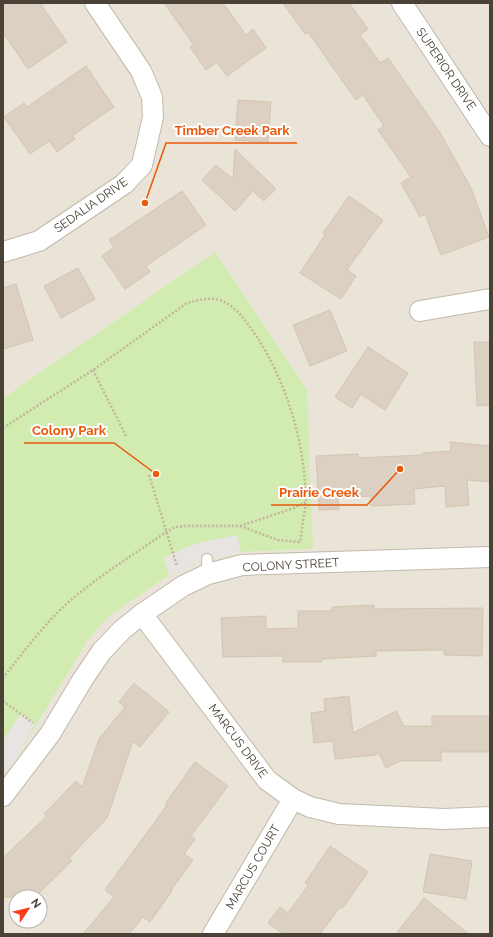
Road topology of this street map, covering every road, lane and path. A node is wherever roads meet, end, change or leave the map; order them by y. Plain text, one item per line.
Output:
1 (95, 3) edge
2 (402, 3) edge
3 (490, 136) edge
4 (3, 252) edge
5 (490, 299) edge
6 (420, 311) dead end
7 (93, 370) junction
8 (3, 428) edge
9 (126, 436) dead end
10 (148, 475) dead end
11 (306, 502) junction
12 (240, 526) junction
13 (166, 532) junction
14 (490, 557) edge
15 (183, 586) junction
16 (142, 614) junction
17 (3, 678) edge
18 (3, 701) edge
19 (50, 734) junction
20 (6, 786) edge
21 (293, 799) junction
22 (490, 817) edge
23 (213, 934) edge

1 - 4 street, SEDALIA DRIVE
2 - 3 street, SUPERIOR DRIVE
5 - 6 street
7 - 8 path
7 - 9 path
7 - 11 path
10 - 13 path
11 - 12 path
11 - 12 path
12 - 13 path
13 - 15 path
13 - 17 path
14 - 15 street, COLONY STREET
15 - 16 street, COLONY STREET
16 - 19 street, COLONY STREET
16 - 21 street, MARCUS DRIVE
18 - 19 path
19 - 20 street, COLONY STREET
21 - 22 street, MARCUS DRIVE
21 - 23 street, MARCUS COURT

